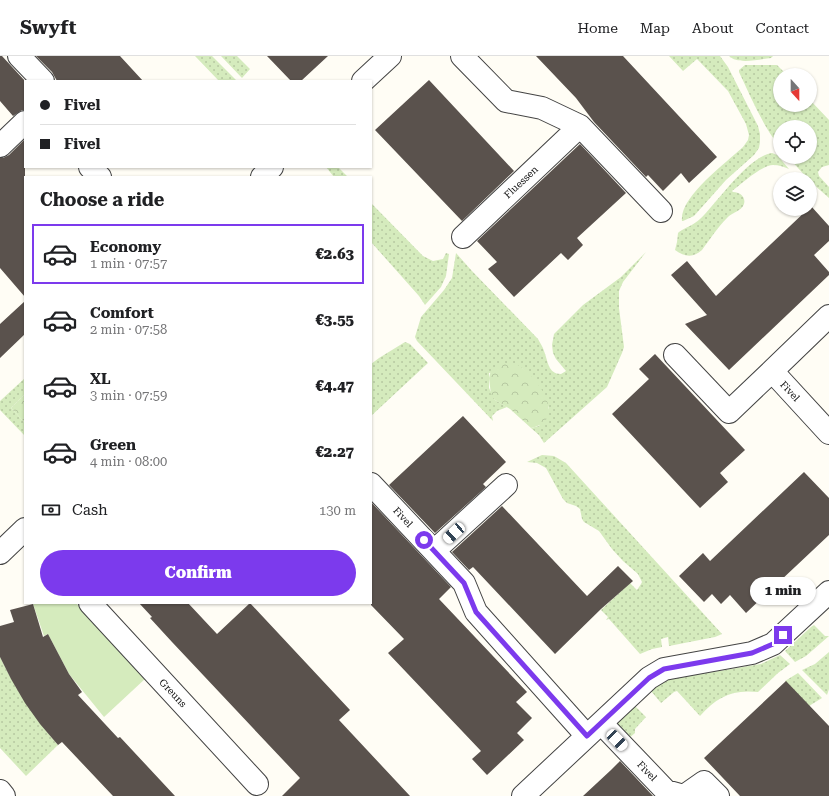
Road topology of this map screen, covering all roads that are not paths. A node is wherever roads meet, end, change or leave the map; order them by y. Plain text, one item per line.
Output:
1 (19, 56) edge
2 (390, 56) edge
3 (462, 56) edge
4 (42, 80) edge
5 (364, 80) edge
6 (24, 123) edge
7 (580, 126) junction
8 (0, 146) edge
9 (91, 168) edge
10 (271, 168) edge
11 (99, 176) edge
12 (263, 176) edge
13 (660, 211) dead end
14 (463, 237) dead end
15 (829, 316) edge
16 (675, 355) dead end
17 (772, 371) junction
18 (829, 433) edge
19 (372, 485) edge
20 (506, 485) dead end
21 (24, 531) edge
22 (434, 551) junction
23 (0, 553) edge
24 (829, 592) edge
25 (91, 604) edge
26 (594, 730) junction
27 (256, 784) dead end
28 (0, 791) edge
29 (4, 796) edge
30 (523, 796) edge
31 (718, 796) edge

1 - 4 street
2 - 5 street
3 - 7 street
6 - 8 street
7 - 13 street
7 - 14 street, Fluessen
9 - 11 street
10 - 12 street
15 - 17 street, Fivel
16 - 17 street
17 - 18 street, Fivel
19 - 22 street, Fivel
20 - 22 street
21 - 23 street
22 - 26 street, Fivel
24 - 26 street
25 - 27 street, Greuns
26 - 30 street
26 - 31 street, Fivel
28 - 29 street

